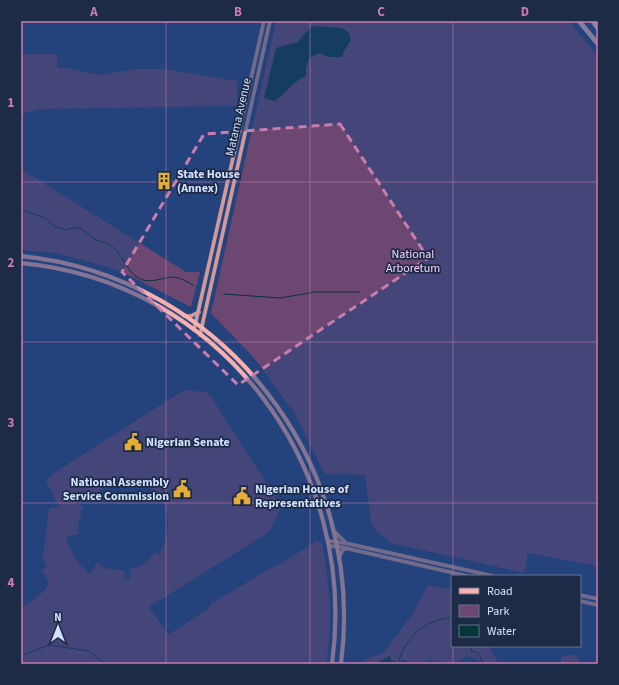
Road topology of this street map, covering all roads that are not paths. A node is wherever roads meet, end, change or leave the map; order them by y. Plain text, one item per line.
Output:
1 (264, 21) edge
2 (270, 21) edge
3 (579, 21) edge
4 (592, 21) edge
5 (598, 28) edge
6 (598, 44) edge
7 (234, 154) junction
8 (240, 155) junction
9 (21, 256) edge
10 (21, 263) edge
11 (199, 312) junction
12 (184, 316) junction
13 (196, 324) junction
14 (201, 328) junction
15 (194, 330) junction
16 (200, 335) junction
17 (333, 530) junction
18 (346, 543) junction
19 (330, 544) junction
20 (337, 544) junction
21 (347, 548) junction
22 (339, 557) junction
23 (463, 575) edge
24 (489, 575) edge
25 (581, 595) edge
26 (598, 599) edge
27 (581, 601) edge
28 (598, 605) edge
29 (332, 664) edge
30 (341, 664) edge

1 - 7 main road, Matama Avenue
2 - 8 main road, Matama Avenue
3 - 6 highway
4 - 5 highway
7 - 8 main road
7 - 11 main road, Matama Avenue
8 - 14 main road, Matama Avenue
9 - 12 main road
10 - 15 main road
11 - 12 main road
11 - 13 main road, Matama Avenue
12 - 13 main road
13 - 14 main road
13 - 15 main road, Matama Avenue
14 - 16 main road, Matama Avenue
14 - 17 main road
15 - 16 main road
16 - 19 main road
17 - 18 main road
17 - 20 main road
18 - 20 main road
18 - 24 main road
19 - 20 main road
19 - 29 main road
20 - 21 main road
20 - 22 main road
21 - 22 main road
21 - 23 main road
22 - 30 main road
25 - 26 main road
27 - 28 main road

